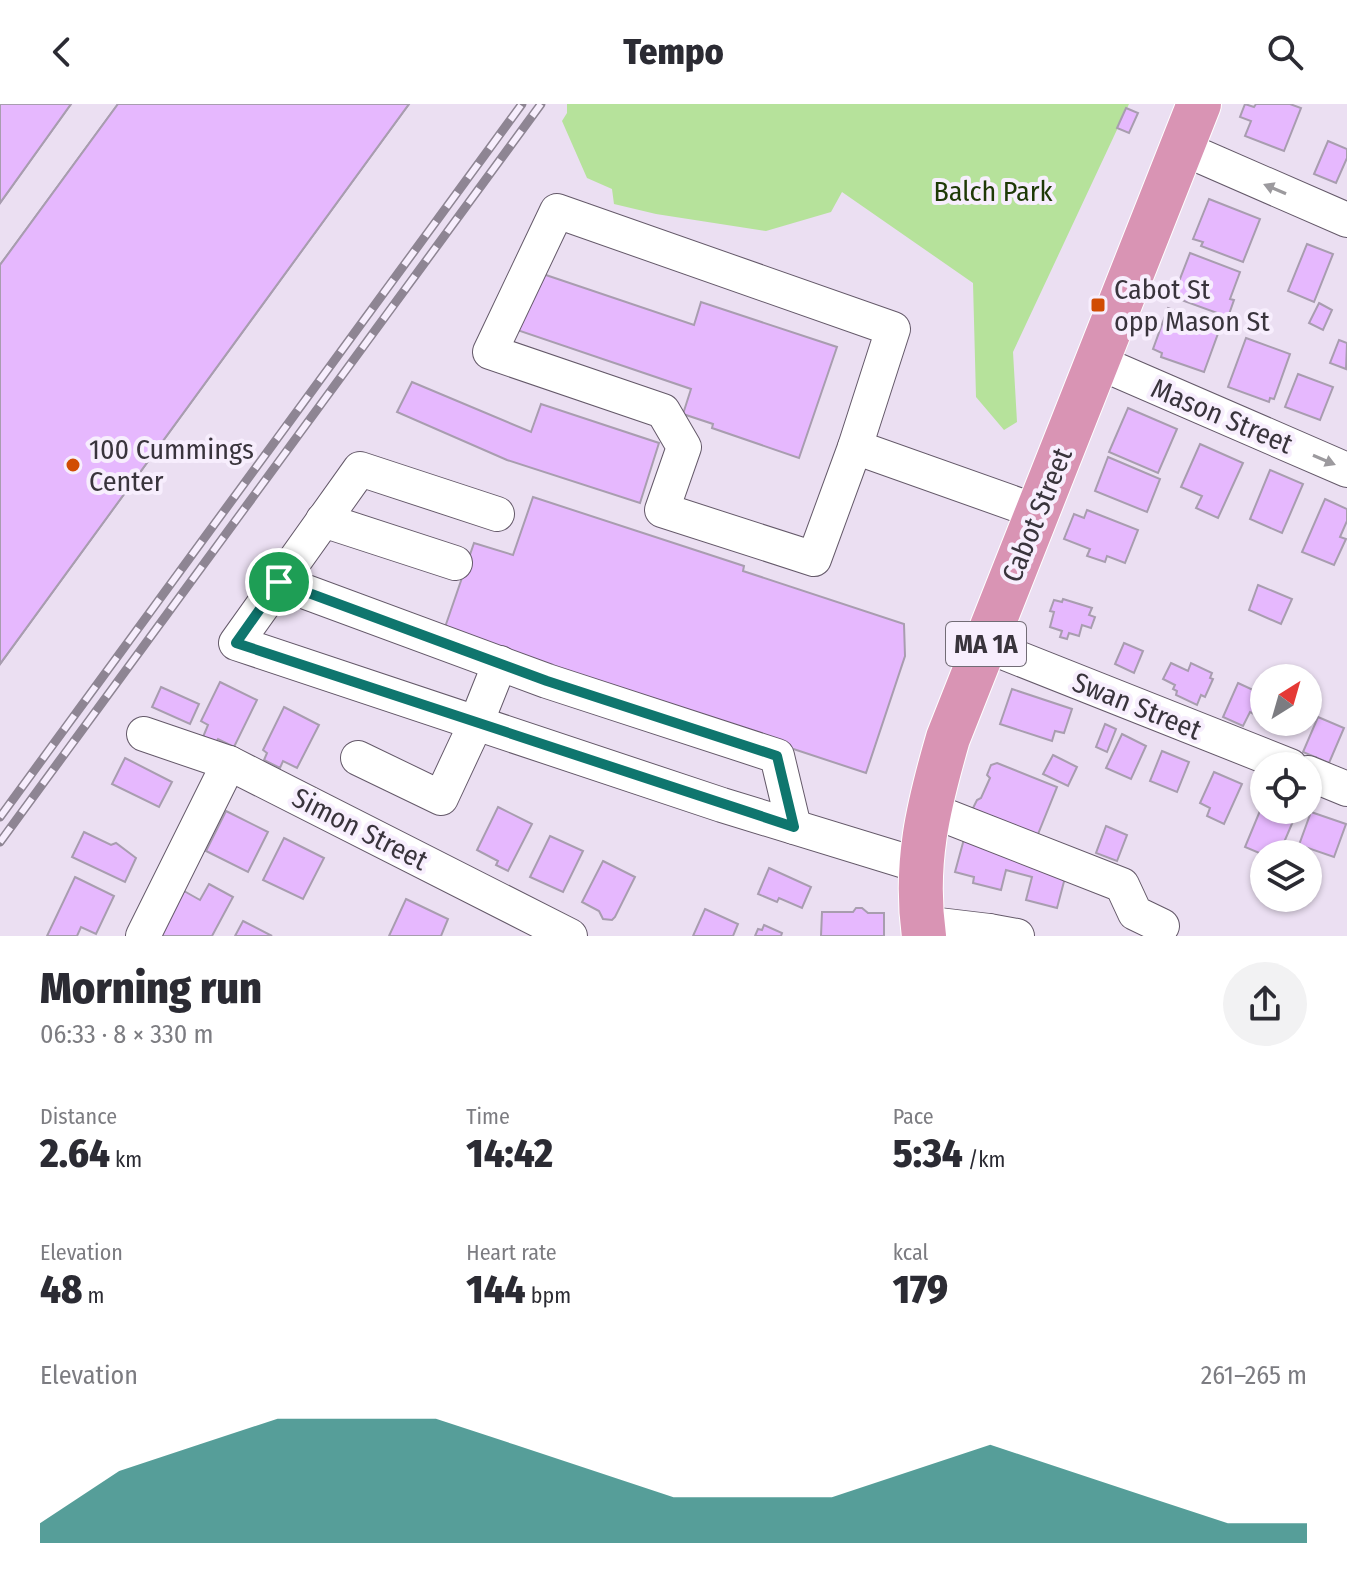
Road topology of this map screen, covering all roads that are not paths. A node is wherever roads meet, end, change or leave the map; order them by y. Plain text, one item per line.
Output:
1 (1199, 104) edge
2 (1182, 148) junction
3 (1347, 220) edge
4 (1098, 362) junction
5 (855, 447) junction
6 (1347, 470) edge
7 (1038, 512) junction
8 (497, 514) dead end
9 (323, 520) junction
10 (455, 563) dead end
11 (279, 582) junction
12 (985, 645) junction
13 (500, 663) junction
14 (476, 723) junction
15 (144, 734) dead end
16 (1255, 752) edge
17 (358, 758) dead end
18 (229, 763) junction
19 (1322, 779) edge
20 (1347, 789) edge
21 (928, 809) junction
22 (794, 827) junction
23 (921, 866) junction
24 (1162, 926) dead end
25 (923, 929) edge
26 (998, 934) edge
27 (143, 936) edge
28 (570, 936) edge

1 - 2 highway, Cabot Street / MA 1A
3 -> 2 street
2 - 4 highway, Cabot Street / MA 1A
4 -> 6 street, Mason Street
4 - 7 highway, Cabot Street / MA 1A
5 - 5 street
5 - 7 street
7 - 12 highway, Cabot Street / MA 1A
8 - 9 street
9 - 10 street
9 - 11 street
11 - 13 street
11 - 14 street
12 - 16 street, Swan Street
12 - 21 highway, Cabot Street / MA 1A
13 - 14 street
13 - 22 street
14 - 17 street
14 - 22 street
15 - 18 street, Simon Street
18 - 27 street
18 - 28 street, Simon Street
19 - 20 street
21 - 23 highway, Cabot Street / MA 1A
21 - 24 street
22 - 23 street
23 - 25 highway, Cabot Street / MA 1A
25 - 26 street

